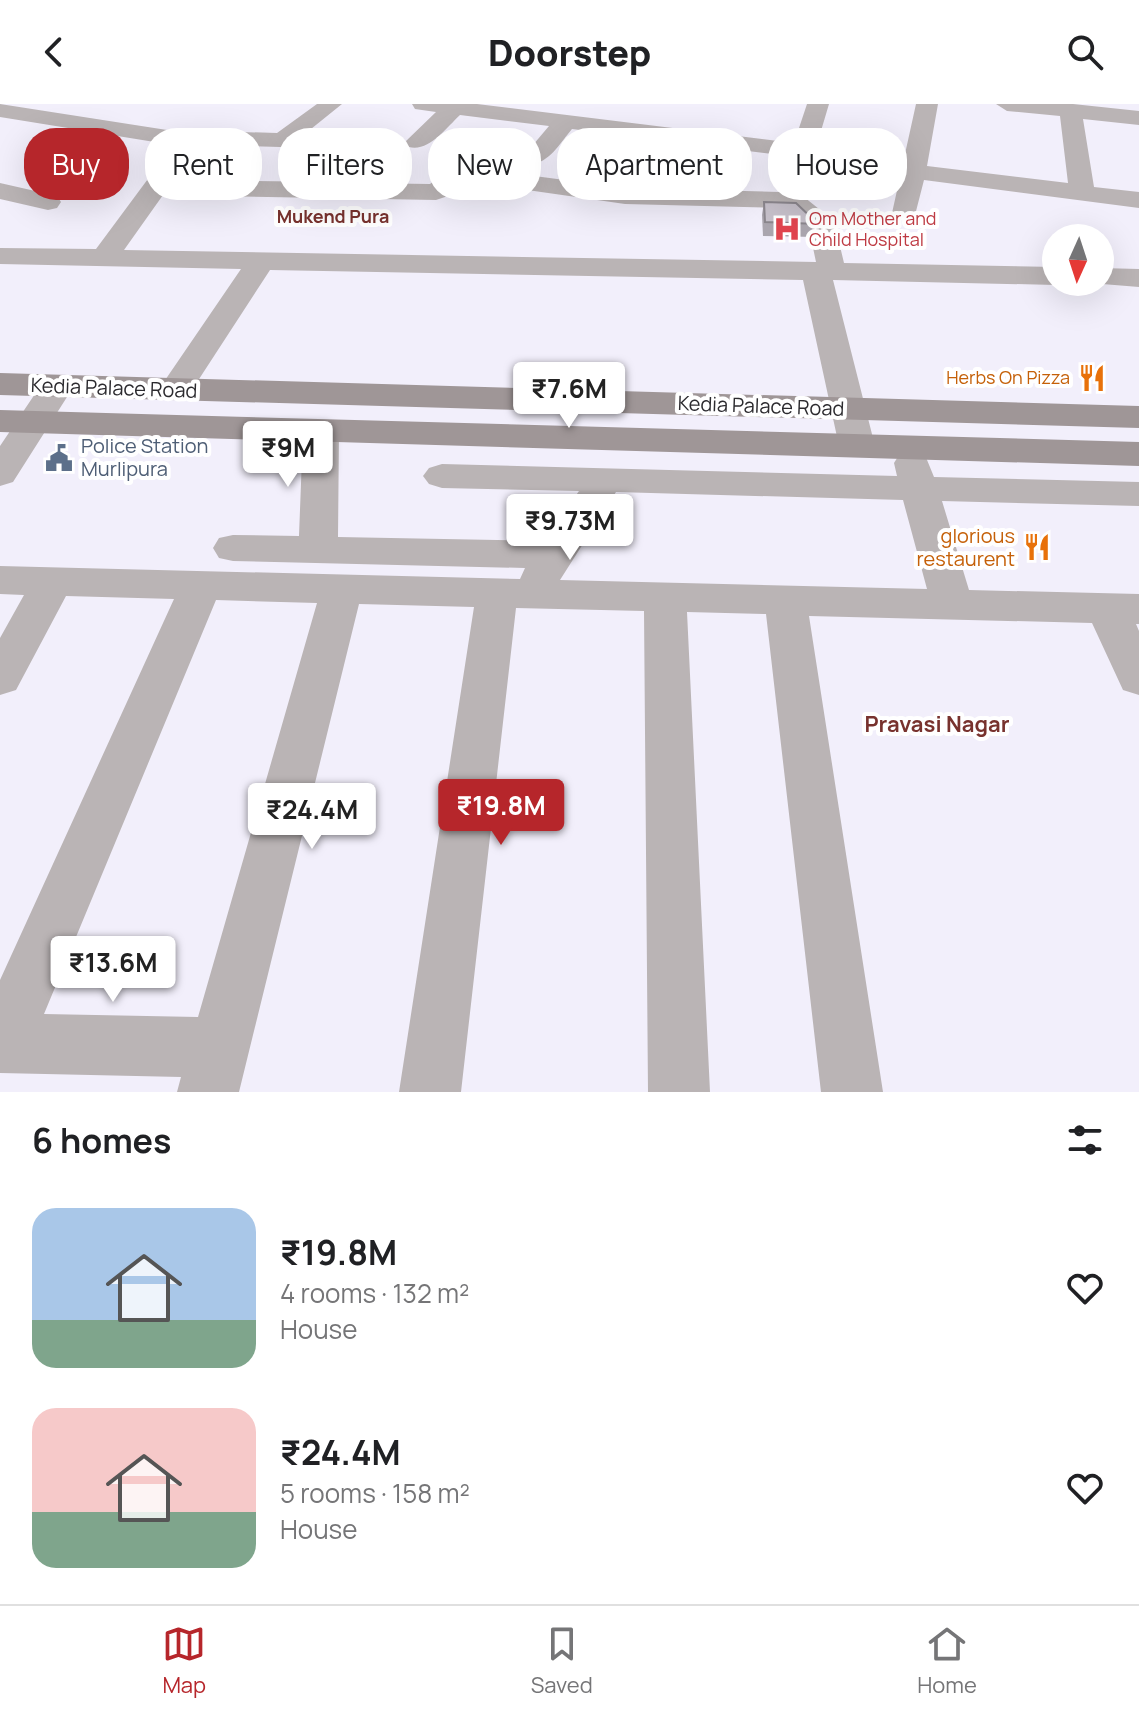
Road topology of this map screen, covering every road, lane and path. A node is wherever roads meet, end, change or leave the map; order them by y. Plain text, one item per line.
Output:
1 (331, 104) edge
2 (423, 104) edge
3 (818, 104) edge
4 (927, 104) edge
5 (1007, 104) edge
6 (457, 106) edge
7 (0, 110) edge
8 (1070, 110) junction
9 (41, 117) junction
10 (1139, 118) edge
11 (566, 122) junction
12 (299, 128) edge
13 (616, 128) edge
14 (810, 128) edge
15 (14, 131) dead end
16 (145, 134) edge
17 (417, 142) dead end
18 (541, 150) edge
19 (907, 171) edge
20 (914, 172) junction
21 (0, 191) edge
22 (412, 191) edge
23 (1082, 193) junction
24 (768, 199) edge
25 (147, 200) edge
26 (790, 200) edge
27 (1139, 200) edge
28 (48, 202) dead end
29 (905, 213) dead end
30 (0, 256) edge
31 (104, 258) junction
32 (261, 261) junction
33 (824, 271) junction
34 (1042, 276) edge
35 (1114, 277) edge
36 (1139, 278) edge
37 (0, 384) edge
38 (57, 386) junction
39 (176, 389) junction
40 (849, 409) junction
41 (1139, 417) edge
42 (16, 422) edge
43 (321, 431) junction
44 (635, 440) junction
45 (857, 446) junction
46 (908, 447) junction
47 (1139, 454) edge
48 (0, 474) edge
49 (442, 476) dead end
50 (621, 479) junction
51 (918, 487) junction
52 (1139, 494) edge
53 (233, 548) dead end
54 (555, 555) junction
55 (330, 570) junction
56 (0, 580) edge
57 (53, 581) junction
58 (201, 586) junction
59 (513, 593) junction
60 (665, 597) junction
61 (786, 602) junction
62 (952, 604) junction
63 (1123, 609) edge
64 (0, 678) edge
65 (1139, 678) edge
66 (1, 1043) edge
67 (214, 1070) edge
68 (430, 1092) edge
69 (679, 1092) edge
70 (852, 1092) edge

1 - 12 street
2 - 6 street
3 - 14 street
4 - 20 street
5 - 8 street
6 - 11 street
6 - 17 street
7 - 9 street
8 - 10 street
8 - 23 street
9 - 15 street
9 - 16 street
11 - 13 street
11 - 18 street
19 - 20 street
20 - 23 street
20 - 29 street
21 - 28 street
22 - 24 street
23 - 27 street
25 - 31 street
26 - 33 street
30 - 31 street
31 - 32 street
32 - 33 street
32 - 39 street
33 - 34 street
33 - 40 street
35 - 36 street
37 - 38 street, Kedia Palace Road
38 - 39 street, Kedia Palace Road
38 - 42 street
39 - 40 street, Kedia Palace Road
40 - 41 street, Kedia Palace Road
40 - 45 street
42 - 43 street, Kedia Palace Road
42 - 48 street
43 - 44 street, Kedia Palace Road
43 - 55 street
44 - 45 street, Kedia Palace Road
44 - 50 street
45 - 46 street, Kedia Palace Road
46 - 47 street, Kedia Palace Road
46 - 51 street
49 - 50 street
50 - 51 street
50 - 54 street
51 - 52 street
51 - 62 street
53 - 55 street
54 - 55 street
54 - 59 street
55 - 58 street
55 - 59 street
55 - 67 street
56 - 57 street
57 - 58 street
57 - 64 street
58 - 66 street
59 - 60 street
59 - 68 street
60 - 61 street
60 - 69 street
61 - 62 street
61 - 70 street
62 - 63 street
63 - 65 street
66 - 67 street

